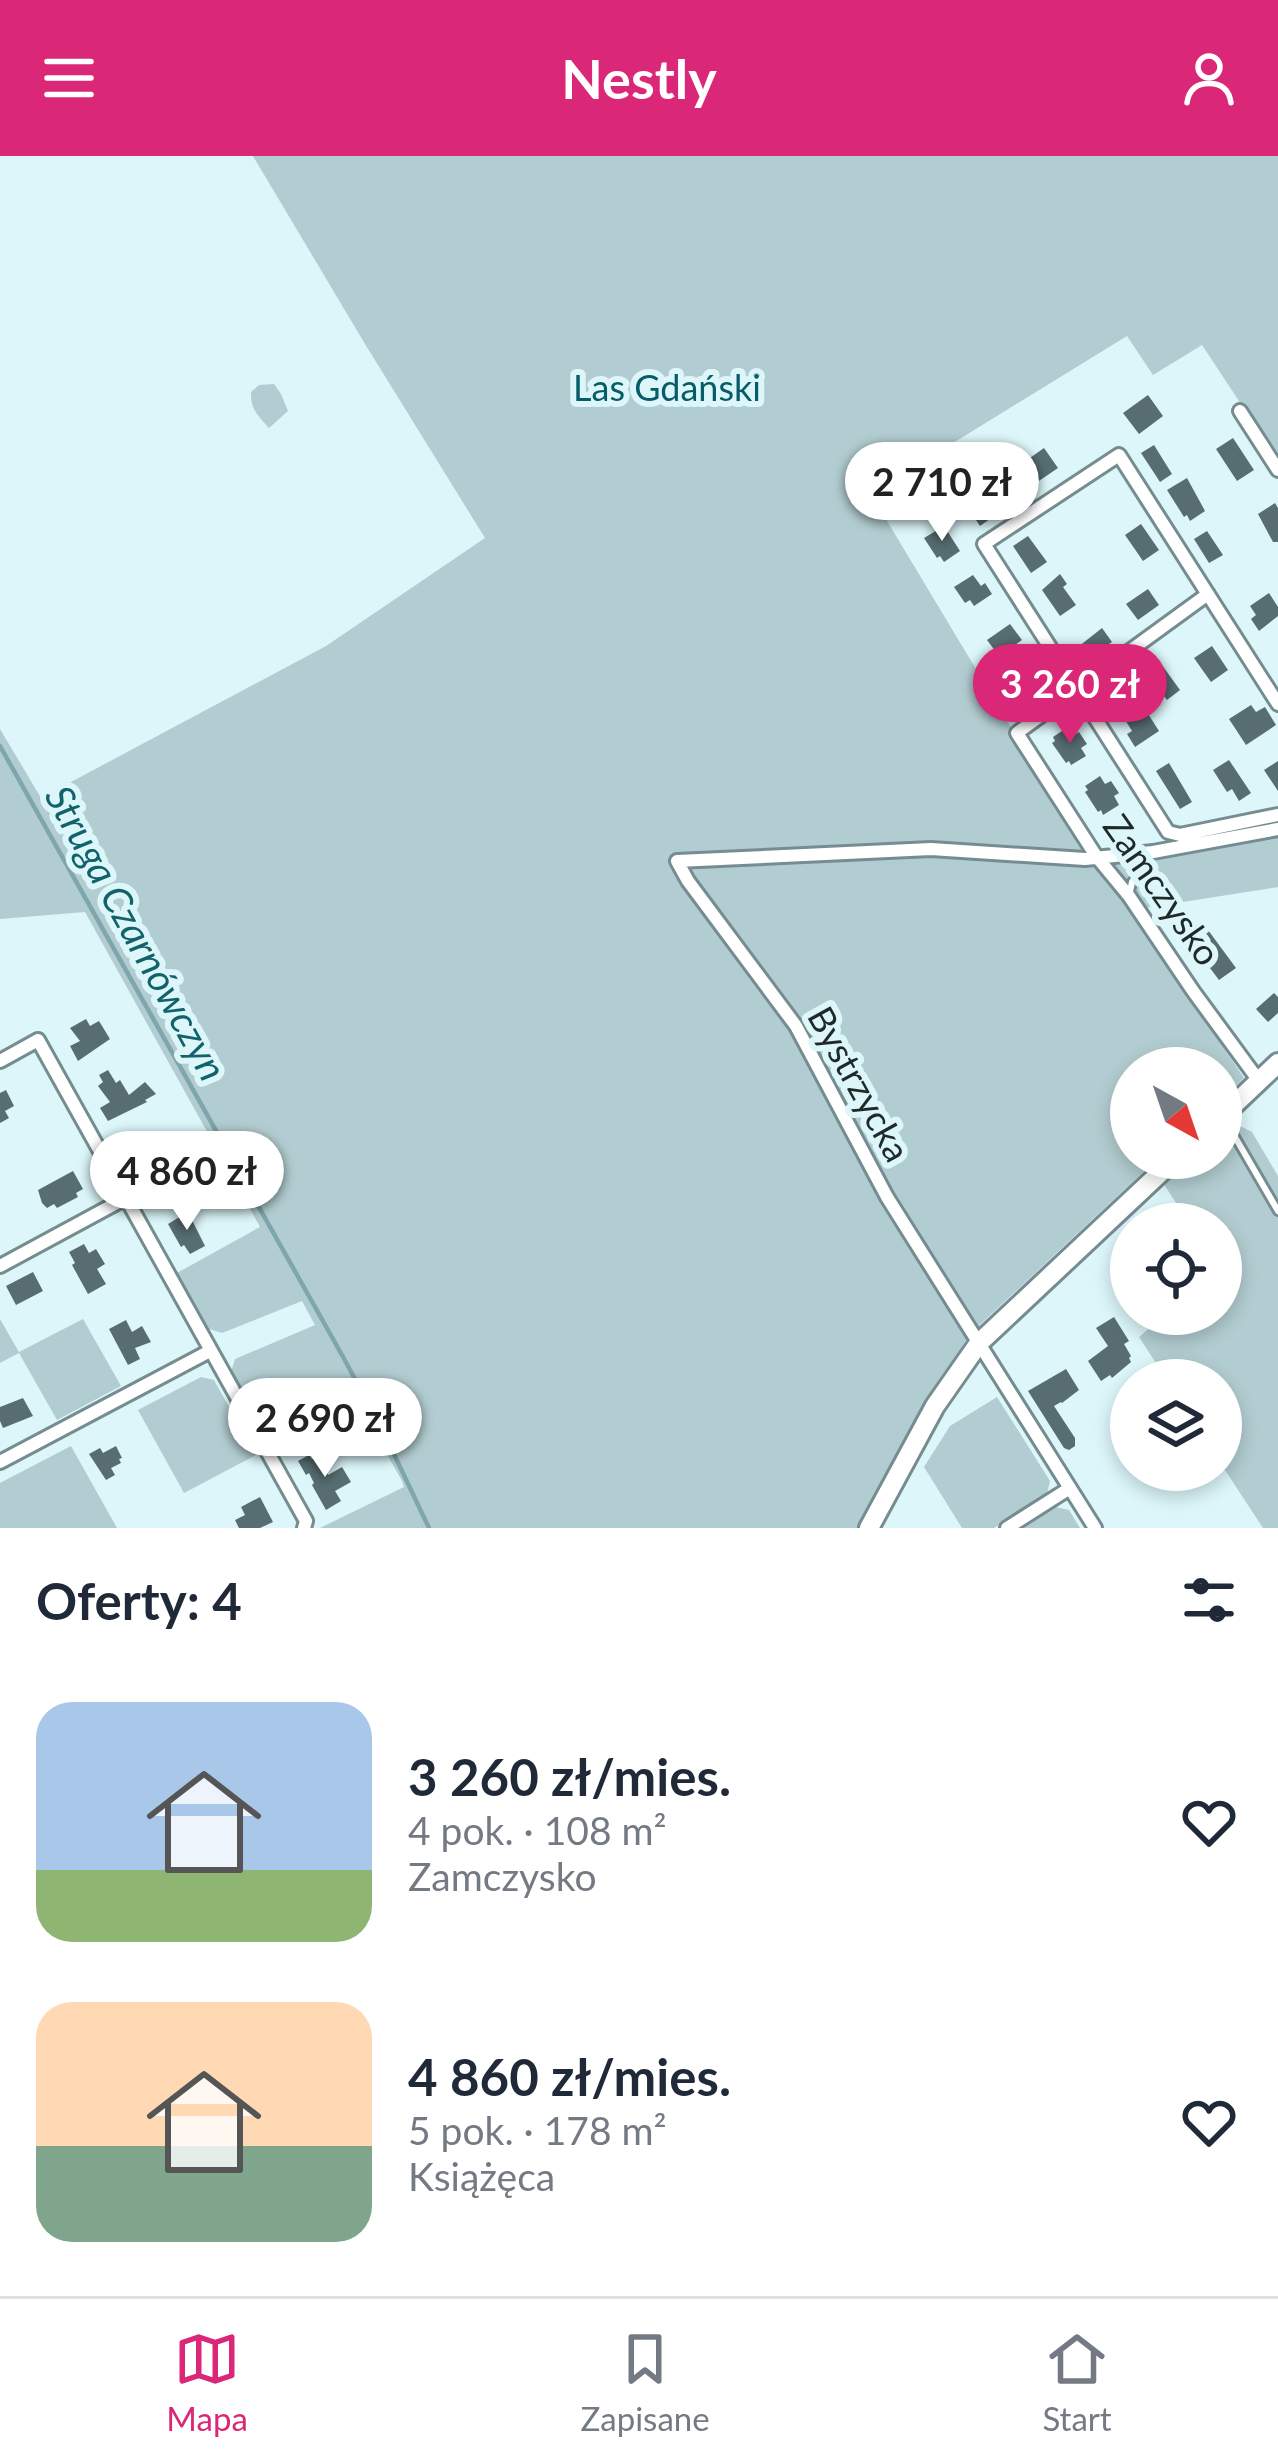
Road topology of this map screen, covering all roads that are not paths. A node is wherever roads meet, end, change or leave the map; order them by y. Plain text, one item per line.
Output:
1 (1240, 411) dead end
2 (1278, 470) edge
3 (1208, 595) junction
4 (1076, 690) junction
5 (1278, 704) edge
6 (1278, 815) edge
7 (1278, 829) edge
8 (1153, 852) junction
9 (1096, 856) junction
10 (1129, 896) junction
11 (0, 1060) edge
12 (1278, 1064) edge
13 (1259, 1082) junction
14 (1242, 1098) edge
15 (1242, 1150) edge
16 (1153, 1179) edge
17 (124, 1199) junction
18 (1278, 1211) edge
19 (0, 1266) edge
20 (979, 1343) junction
21 (210, 1351) junction
22 (0, 1462) edge
23 (1070, 1488) junction
24 (304, 1528) edge
25 (869, 1528) edge
26 (1007, 1528) edge
27 (1095, 1528) edge

1 - 2 street
3 - 4 street, Zamczysko
3 - 4 street, Zamczysko
3 - 5 street, Zamczysko
4 - 6 street, Zamczysko
4 - 9 street, Zamczysko
7 - 8 street
8 - 9 street
8 - 10 lane
9 - 10 street, Zamczysko
9 - 20 street, Bystrzycka
10 - 13 street, Zamczysko
11 - 17 street
12 - 13 street
13 - 14 street
15 - 18 lane
16 - 20 street
17 - 19 street
17 - 21 street
20 - 23 street, Bystrzycka
20 - 25 street
21 - 22 street
21 - 24 street
23 - 26 street
23 - 27 street, Bystrzycka

